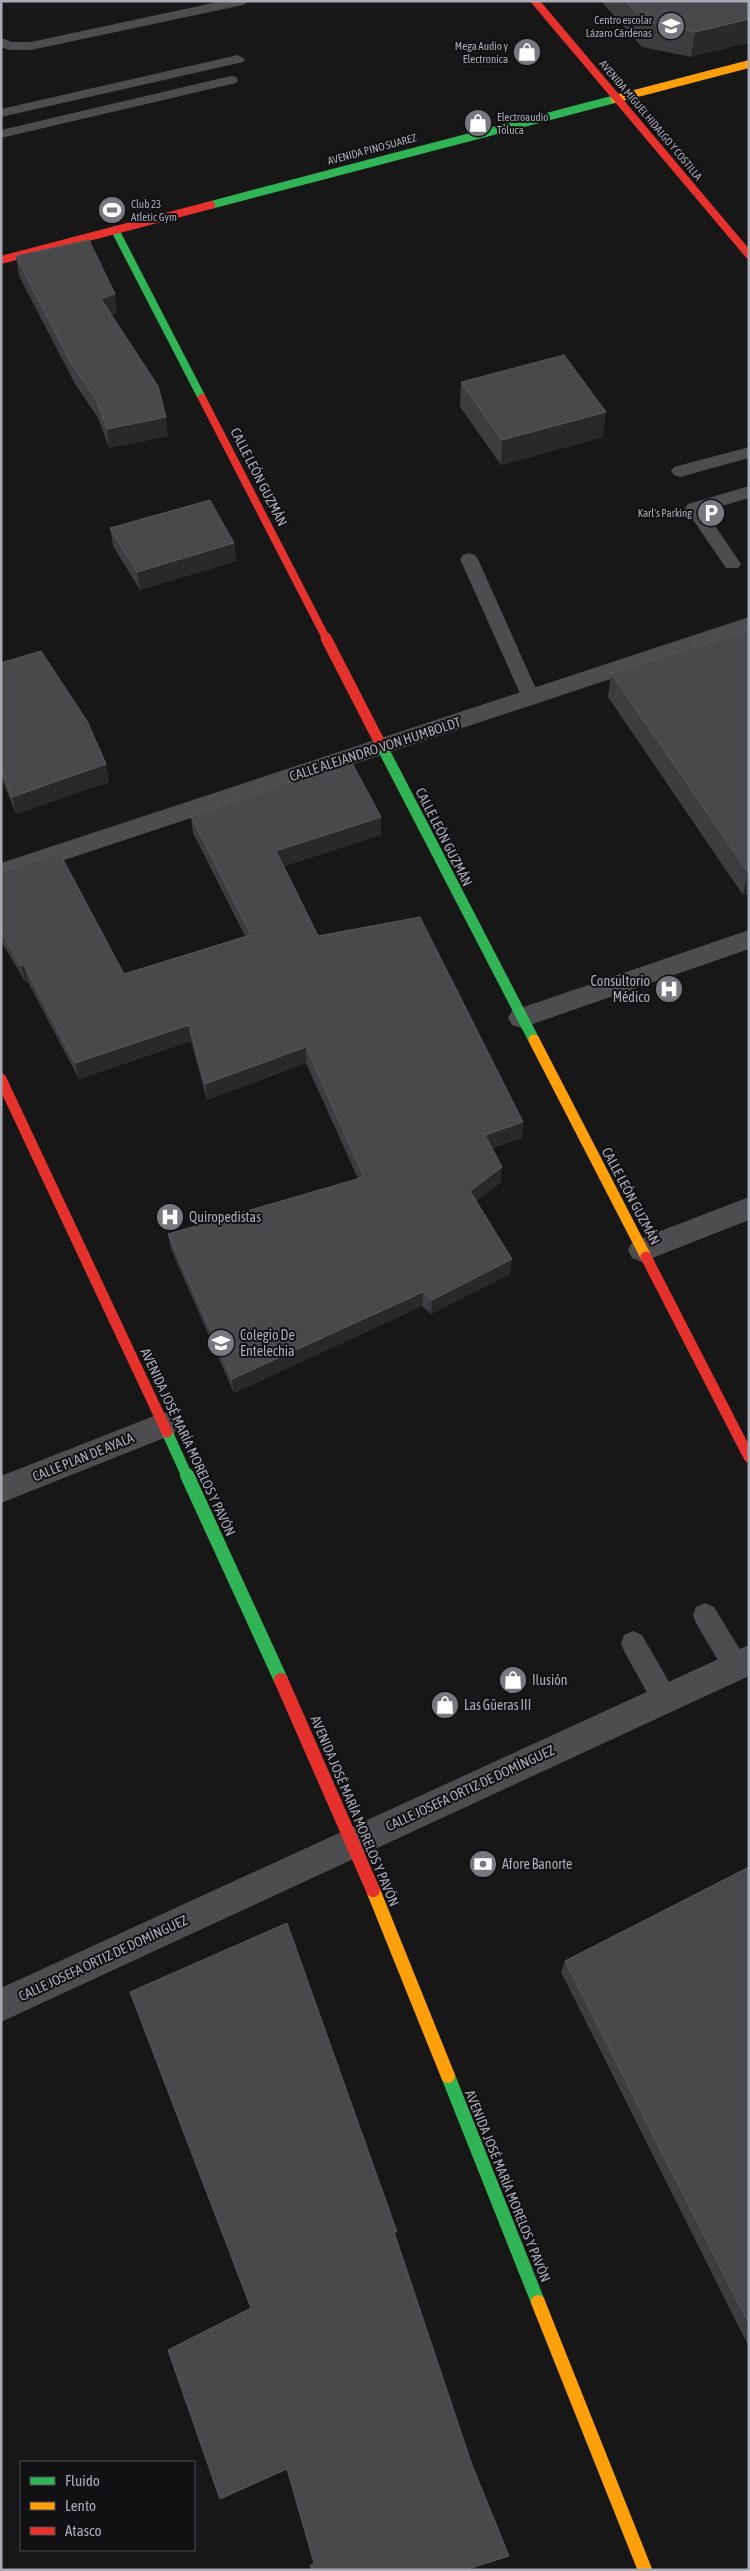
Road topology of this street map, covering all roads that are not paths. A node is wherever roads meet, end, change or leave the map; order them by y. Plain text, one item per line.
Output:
1 (243, 1) edge
2 (536, 1) edge
3 (1, 42) edge
4 (238, 60) dead end
5 (749, 64) edge
6 (231, 80) dead end
7 (615, 98) junction
8 (38, 104) junction
9 (1, 113) edge
10 (50, 122) junction
11 (1, 134) edge
12 (115, 230) junction
13 (749, 254) edge
14 (1, 260) edge
15 (749, 452) edge
16 (680, 471) dead end
17 (749, 492) edge
18 (469, 559) dead end
19 (732, 564) dead end
20 (749, 626) edge
21 (531, 698) junction
22 (381, 747) junction
23 (1, 872) edge
24 (749, 938) edge
25 (521, 1018) junction
26 (1, 1080) edge
27 (749, 1208) edge
28 (642, 1250) junction
29 (164, 1425) junction
30 (749, 1457) edge
31 (1, 1490) edge
32 (705, 1615) dead end
33 (633, 1643) dead end
34 (742, 1664) edge
35 (664, 1698) junction
36 (354, 1842) junction
37 (1, 2005) edge
38 (645, 2570) edge

1 - 3 lane
2 - 7 main road, AVENIDA MIGUEL HIDALGO Y COSTILLA
4 - 8 lane
5 - 7 main road, AVENIDA PINO SUAREZ
6 - 10 lane
7 - 12 main road, AVENIDA PINO SUAREZ
7 - 13 main road, AVENIDA MIGUEL HIDALGO Y COSTILLA
8 - 9 lane
8 - 10 lane
10 - 11 lane
12 - 14 main road, AVENIDA PINO SUAREZ
12 - 22 main road, CALLE LEÓN GUZMÁN
15 - 16 lane
17 - 19 lane
18 - 21 lane
20 - 21 street, CALLE ALEJANDRO VON HUMBOLDT
21 - 22 street, CALLE ALEJANDRO VON HUMBOLDT
22 - 23 street, CALLE ALEJANDRO VON HUMBOLDT
22 - 25 main road, CALLE LEÓN GUZMÁN
24 - 25 street
25 - 28 main road, CALLE LEÓN GUZMÁN
26 - 29 main road, AVENIDA JOSÉ MARÍA MORELOS Y PAVÓN
27 - 28 street
28 - 30 main road, CALLE LEÓN GUZMÁN
29 - 31 street, CALLE PLAN DE AYALA
29 - 36 main road, AVENIDA JOSÉ MARÍA MORELOS Y PAVÓN
32 - 34 lane
33 - 35 lane
34 - 35 street, CALLE JOSEFA ORTIZ DE DOMÍNGUEZ
35 - 36 street, CALLE JOSEFA ORTIZ DE DOMÍNGUEZ
36 - 37 street, CALLE JOSEFA ORTIZ DE DOMÍNGUEZ
36 - 38 main road, AVENIDA JOSÉ MARÍA MORELOS Y PAVÓN

